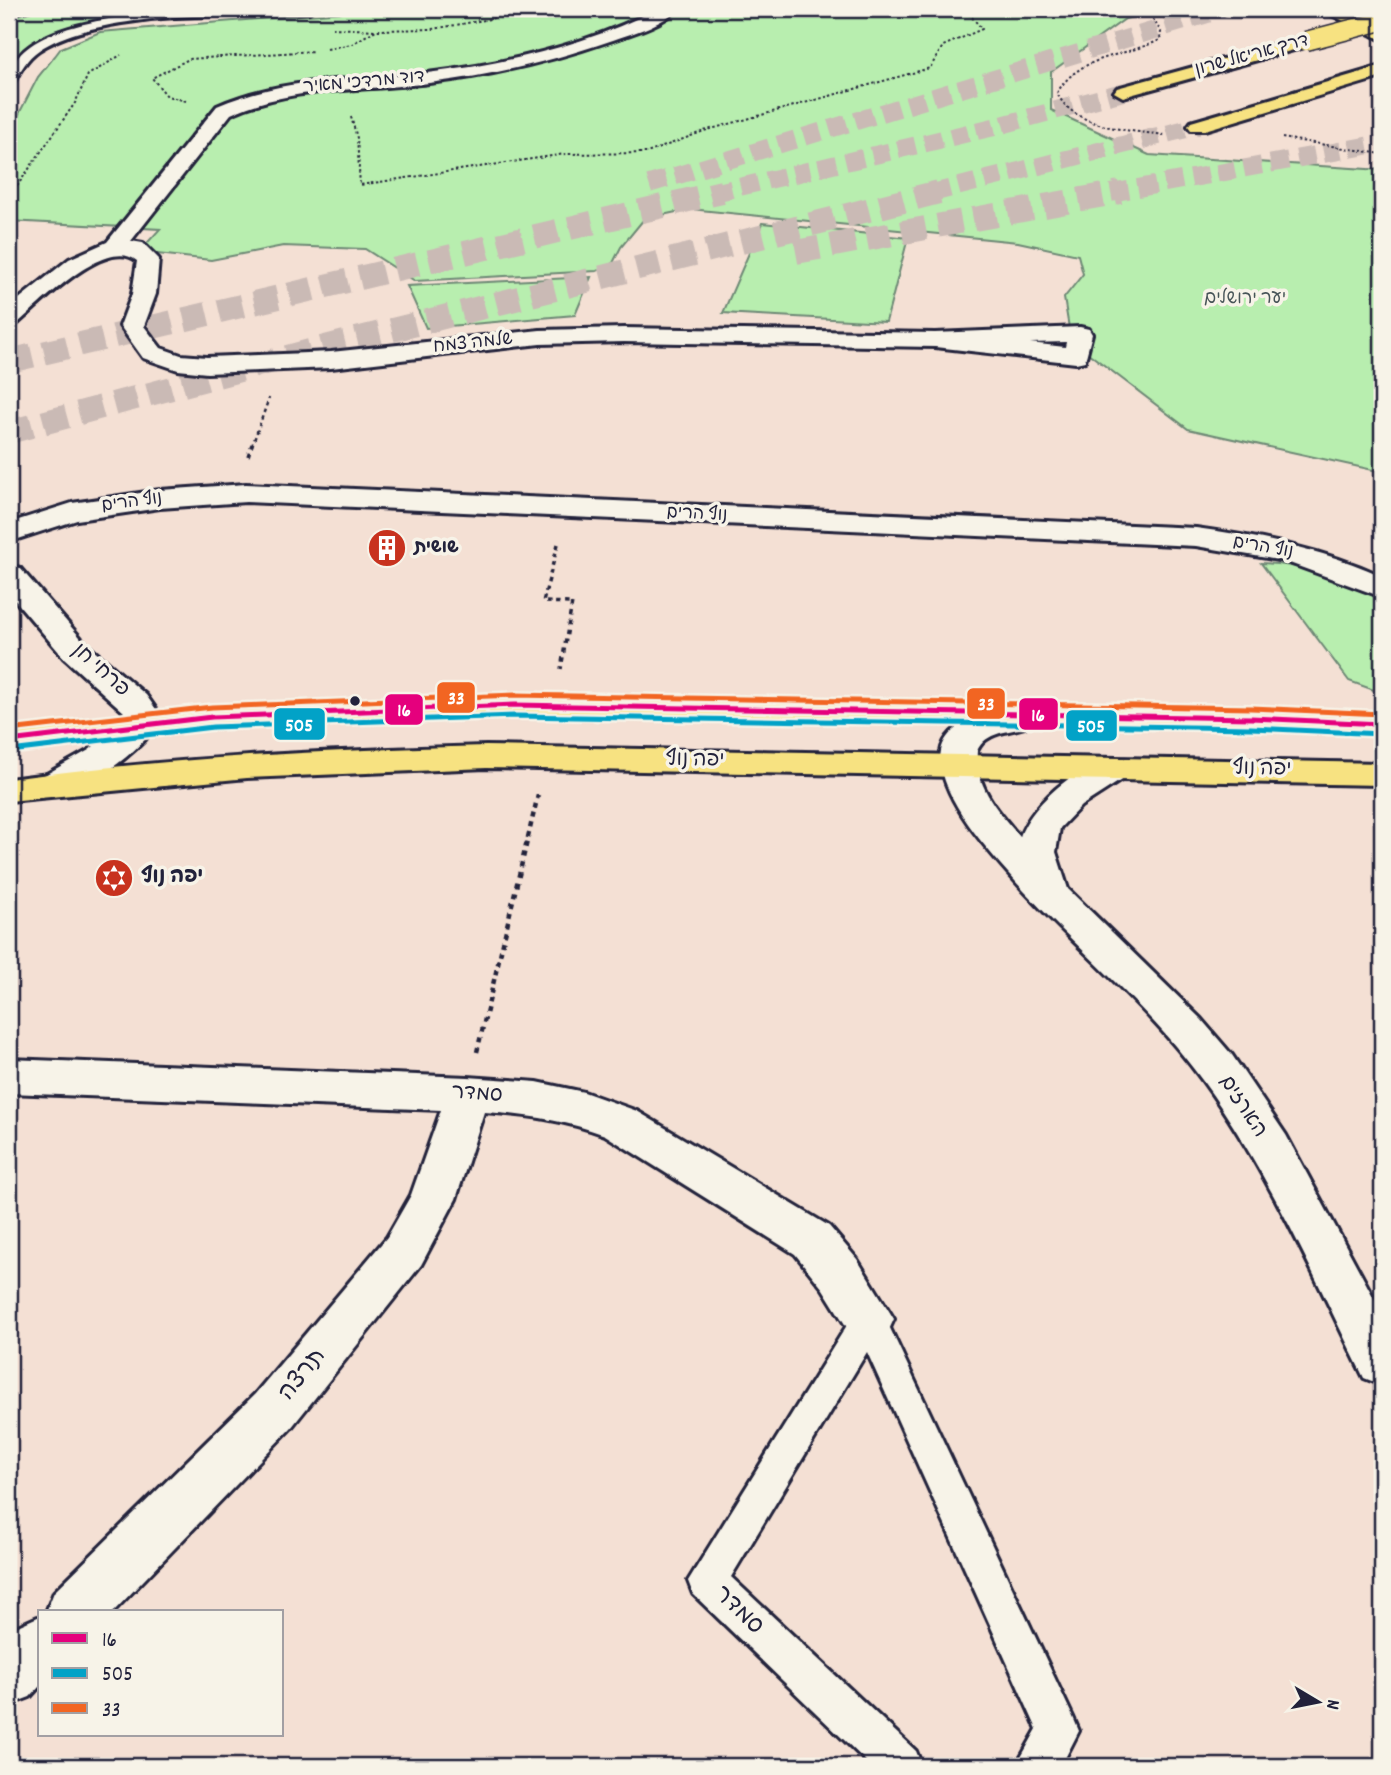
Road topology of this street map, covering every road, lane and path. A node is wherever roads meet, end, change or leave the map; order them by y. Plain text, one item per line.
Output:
1 (26, 9) edge
2 (309, 9) edge
3 (669, 9) edge
4 (965, 9) edge
5 (1328, 9) edge
6 (1369, 9) edge
7 (9, 12) edge
8 (1382, 15) edge
9 (1382, 21) edge
10 (328, 28) dead end
11 (376, 30) dead end
12 (1382, 35) edge
13 (124, 53) dead end
14 (1380, 72) edge
15 (9, 81) edge
16 (325, 82) junction
17 (1123, 93) tunnel mouth
18 (1198, 126) tunnel mouth
19 (9, 192) edge
20 (117, 244) junction
21 (9, 319) edge
22 (935, 340) junction
23 (278, 397) dead end
24 (235, 493) junction
25 (568, 509) junction
26 (9, 533) edge
27 (9, 574) edge
28 (1382, 588) edge
29 (555, 706) junction
30 (1023, 716) junction
31 (141, 724) junction
32 (1382, 724) edge
33 (9, 741) edge
34 (958, 766) junction
35 (1113, 769) junction
36 (1382, 774) edge
37 (56, 784) junction
38 (9, 790) edge
39 (525, 793) dead end
40 (1049, 891) junction
41 (9, 1076) edge
42 (468, 1094) junction
43 (869, 1319) junction
44 (1382, 1362) edge
45 (76, 1610) edge
46 (38, 1647) edge
47 (9, 1676) edge
48 (901, 1766) edge
49 (1037, 1766) edge

1 - 7 lane
2 - 15 lane
3 - 16 street, דוד מרדכי מאיר
4 - 16 path
5 - 12 main road
6 - 8 main road
9 - 17 main road, דרך אריאל שרון, bridge
10 - 11 path
13 - 19 path
14 - 18 main road
16 - 20 street, דוד מרדכי מאיר
20 - 21 street
20 - 22 street, שלמה צמח
22 - 22 street, שלמה צמח
23 - 24 path
24 - 25 street, נוף הרים
24 - 26 street, נוף הרים
25 - 28 street, נוף הרים
25 - 29 path
27 - 31 street, פרחי חן
29 - 30 main road
29 - 31 main road
30 - 32 main road
30 - 34 street
31 - 33 main road
31 - 37 street, פרחי חן
34 - 35 main road, יפה נוף
34 - 37 main road, יפה נוף
34 - 40 street, הארזים
35 - 36 main road, יפה נוף
35 - 40 street, הארזים
37 - 38 main road, יפה נוף
39 - 42 path
40 - 44 street, הארזים
41 - 42 street, סמדר
42 - 43 street, סמדר
42 - 45 street, תרצה
43 - 48 lane, סמדר
43 - 49 lane, סמדר
46 - 47 street

